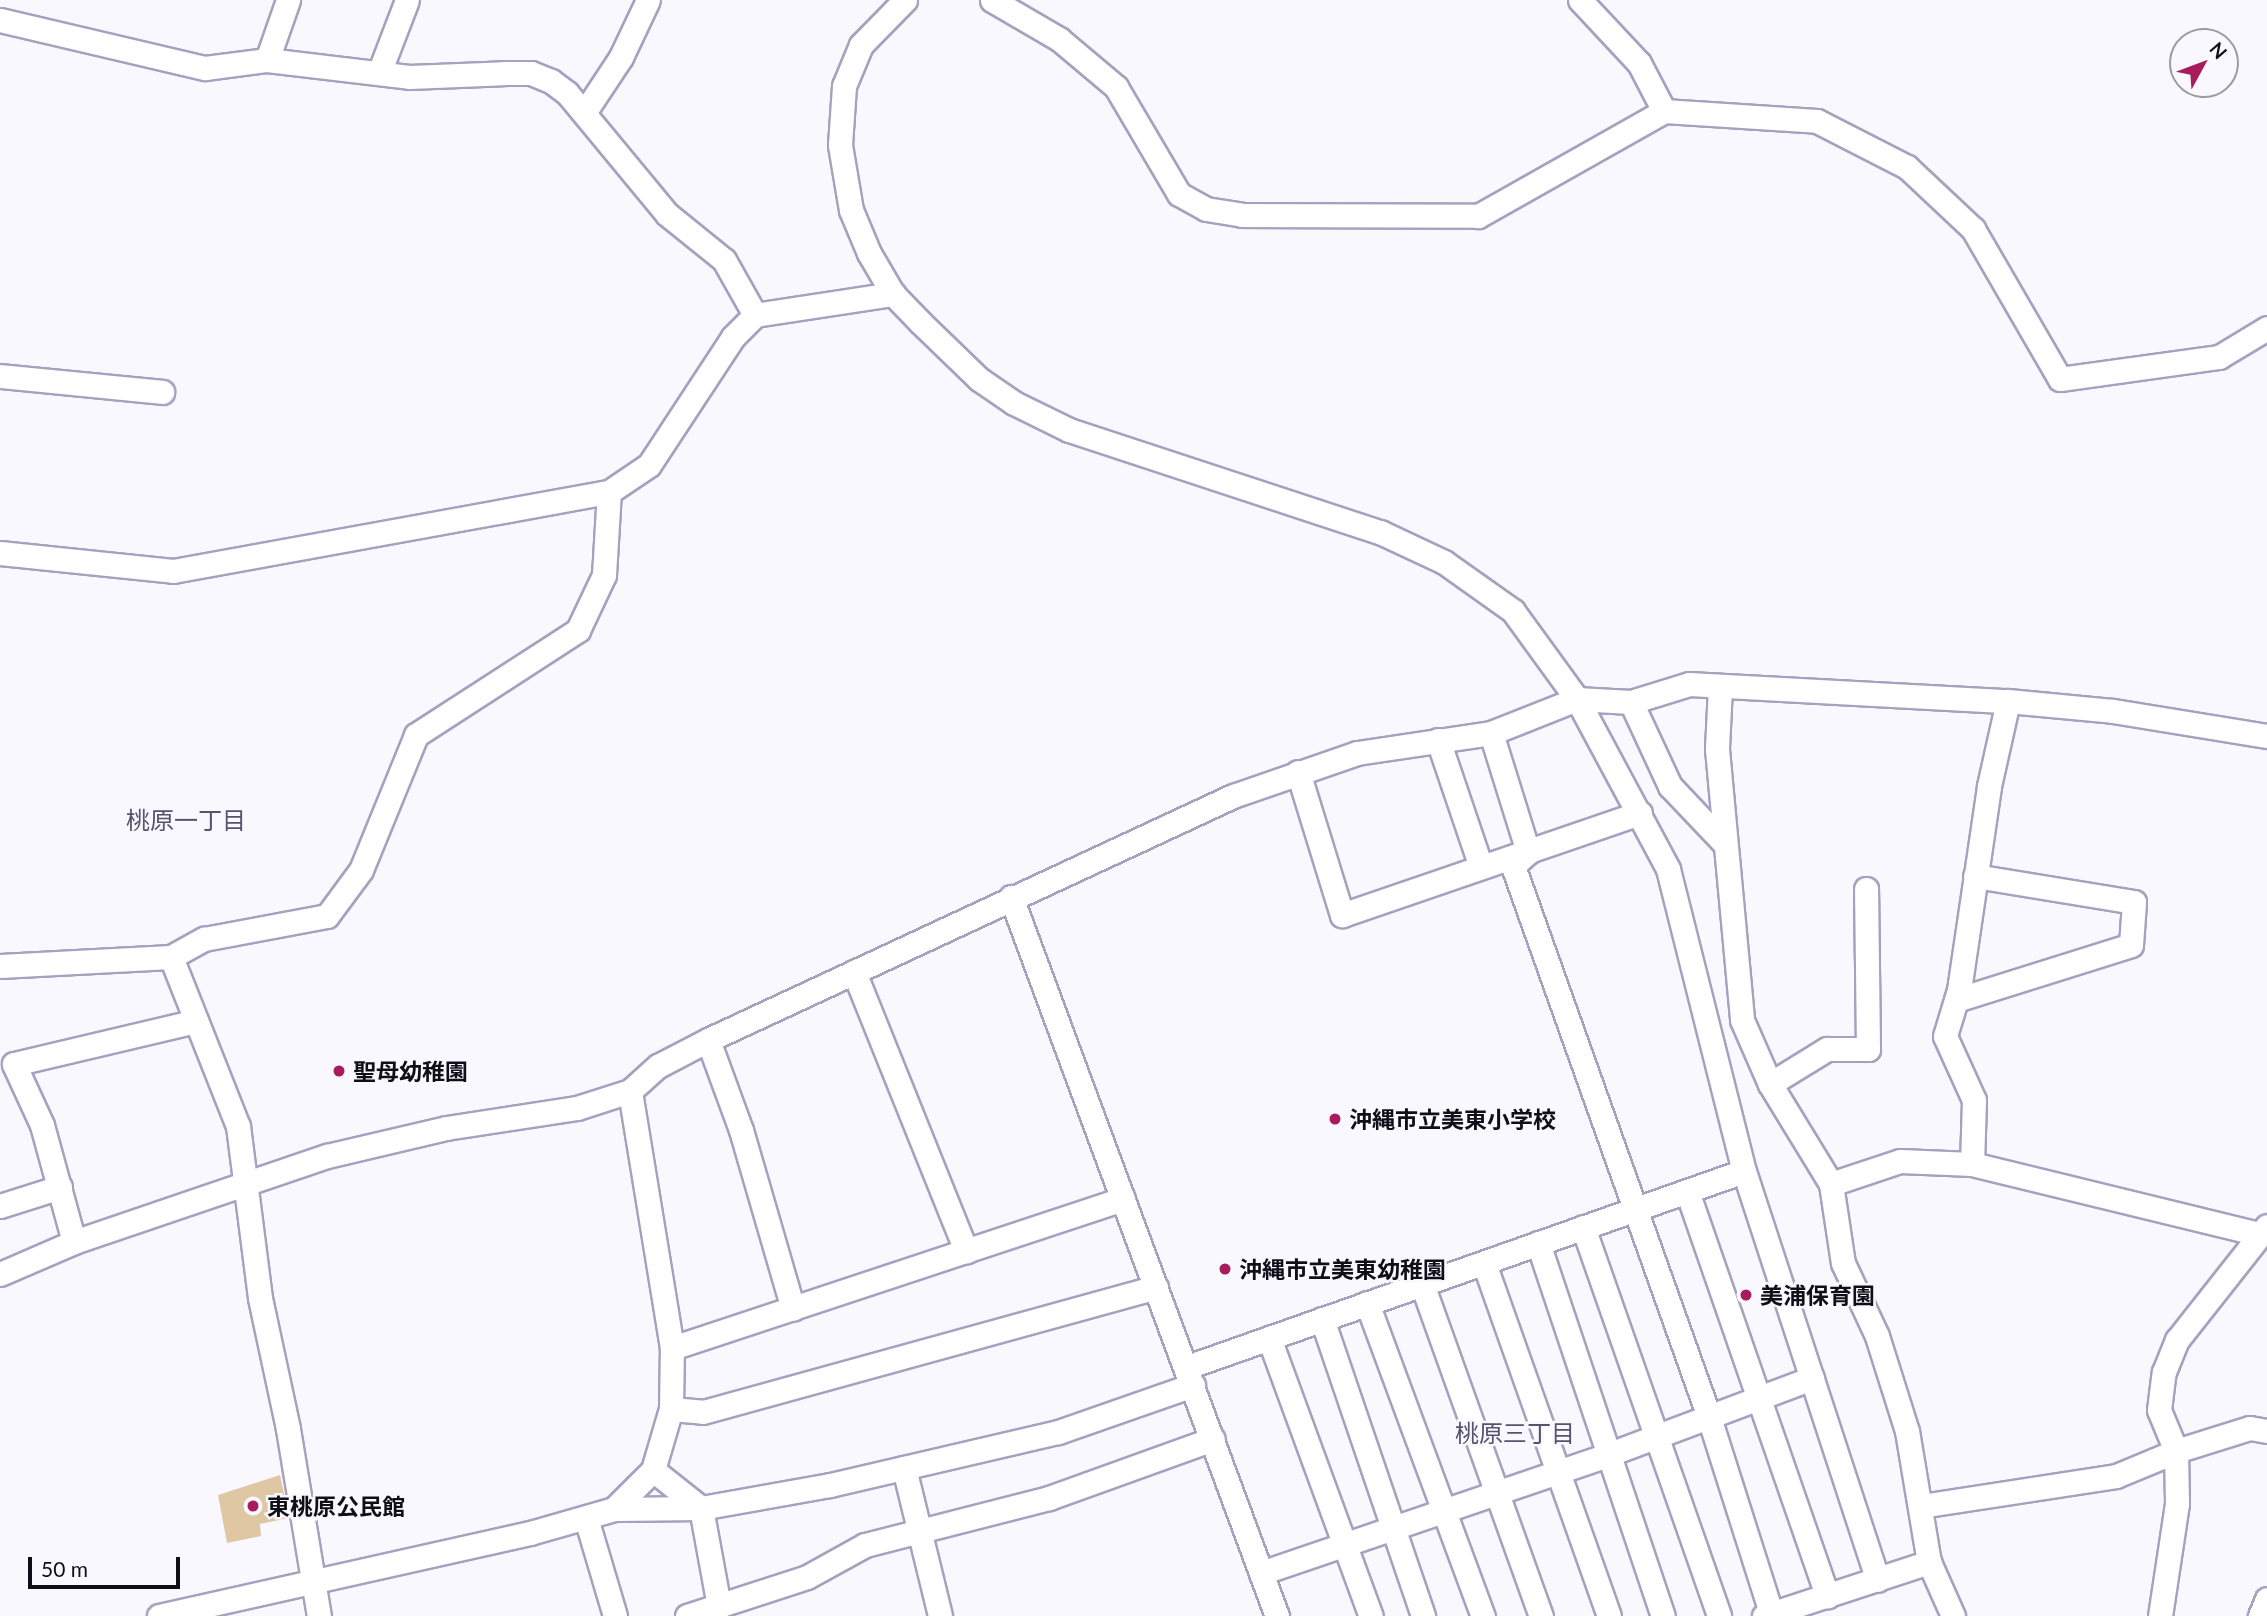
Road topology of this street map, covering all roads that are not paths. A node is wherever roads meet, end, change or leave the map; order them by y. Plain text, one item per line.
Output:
1 (288, 0) edge
2 (407, 0) edge
3 (648, 0) edge
4 (992, 0) edge
5 (1580, 0) edge
6 (892, 5) edge
7 (0, 20) edge
8 (267, 60) junction
9 (379, 73) junction
10 (1664, 111) junction
11 (584, 113) junction
12 (893, 294) junction
13 (755, 315) junction
14 (2267, 328) edge
15 (0, 376) edge
16 (162, 392) dead end
17 (609, 492) junction
18 (0, 553) edge
19 (1720, 687) junction
20 (1577, 699) junction
21 (2008, 701) junction
22 (1632, 702) junction
23 (1491, 733) junction
24 (2267, 736) edge
25 (1438, 740) junction
26 (1298, 772) junction
27 (1640, 813) junction
28 (1724, 843) junction
29 (1528, 852) junction
30 (1481, 867) junction
31 (1975, 876) junction
32 (1866, 889) dead end
33 (1011, 897) junction
34 (171, 957) junction
35 (0, 966) edge
36 (854, 972) junction
37 (1956, 1000) junction
38 (196, 1021) junction
39 (708, 1040) junction
40 (1770, 1084) junction
41 (630, 1091) junction
42 (1972, 1164) junction
43 (1744, 1171) junction
44 (247, 1184) junction
45 (1830, 1184) junction
46 (60, 1186) junction
47 (1687, 1191) junction
48 (1123, 1199) junction
49 (0, 1206) edge
50 (1633, 1210) junction
51 (1583, 1227) junction
52 (2263, 1230) edge
53 (74, 1242) junction
54 (1538, 1243) junction
55 (966, 1251) junction
56 (1483, 1263) junction
57 (0, 1274) edge
58 (1422, 1284) junction
59 (1156, 1287) junction
60 (1367, 1303) junction
61 (793, 1310) junction
62 (1322, 1319) junction
63 (1269, 1338) junction
64 (672, 1348) junction
65 (1190, 1376) junction
66 (1812, 1378) junction
67 (1757, 1397) junction
68 (671, 1409) junction
69 (1707, 1414) junction
70 (2267, 1431) edge
71 (1658, 1434) junction
72 (1213, 1439) junction
73 (2176, 1451) junction
74 (1607, 1455) junction
75 (904, 1468) junction
76 (653, 1470) junction
77 (1557, 1472) junction
78 (1497, 1492) junction
79 (1921, 1506) junction
80 (701, 1508) junction
81 (1446, 1508) junction
82 (614, 1509) junction
83 (586, 1518) junction
84 (1394, 1528) junction
85 (922, 1531) junction
86 (1347, 1544) junction
87 (1929, 1562) junction
88 (1261, 1573) junction
89 (1878, 1580) junction
90 (310, 1581) junction
91 (1827, 1596) junction
92 (2267, 1599) edge
93 (719, 1606) junction
94 (1768, 1615) edge
95 (159, 1616) edge
96 (318, 1616) edge
97 (615, 1616) edge
98 (687, 1616) edge
99 (940, 1616) edge
100 (1277, 1616) edge
101 (1371, 1616) edge
102 (1423, 1616) edge
103 (1483, 1616) edge
104 (1541, 1616) edge
105 (1609, 1616) edge
106 (1662, 1616) edge
107 (1719, 1616) edge
108 (1953, 1616) edge
109 (2160, 1616) edge
110 (2260, 1616) edge

1 - 8 street
2 - 9 street
3 - 11 street
4 - 10 street
5 - 10 street
6 - 12 street
7 - 8 street
8 - 9 street
9 - 11 street
10 - 14 street
11 - 13 street
12 - 13 street
12 - 20 street
13 - 17 street
15 - 16 street
17 - 18 street
17 - 34 street
19 - 21 street
19 - 22 street
19 - 28 street
20 - 22 street
20 - 23 street
20 - 27 street
21 - 24 street
21 - 31 street
22 - 28 street
23 - 25 street
23 - 29 street
25 - 26 street
25 - 30 street
26 - 30 street
26 - 33 street
27 - 29 street
27 - 43 street
28 - 40 street
29 - 30 street
29 - 50 street
31 - 37 street
31 - 37 street
32 - 40 street
33 - 36 street
33 - 48 street
34 - 35 street
34 - 38 street
36 - 39 street
36 - 55 street
37 - 42 street
38 - 44 street
38 - 46 street
39 - 41 street
39 - 61 street
40 - 45 street
41 - 44 street
41 - 64 street
42 - 45 street
42 - 52 street
43 - 47 street
43 - 66 street
44 - 53 street
44 - 90 street
45 - 79 street
46 - 49 street
46 - 53 street
47 - 50 street
47 - 67 street
48 - 55 street
48 - 59 street
50 - 51 street
50 - 69 street
51 - 54 street
51 - 71 street
52 - 73 street
53 - 57 street
54 - 56 street
54 - 74 street
55 - 61 street
56 - 58 street
56 - 77 street
58 - 60 street
58 - 78 street
59 - 65 street
59 - 68 street
60 - 62 street
60 - 81 street
61 - 64 street
62 - 63 street
62 - 84 street
63 - 65 street
63 - 86 street
64 - 68 street
65 - 72 street
65 - 75 street
66 - 67 street
66 - 89 street
67 - 69 street
67 - 91 street
68 - 76 street
69 - 71 street
69 - 94 street
70 - 73 street
71 - 74 street
71 - 107 street
72 - 85 street
72 - 88 street
73 - 79 street
73 - 109 street
74 - 77 street
74 - 106 street
75 - 80 street
75 - 85 street
76 - 80 street
76 - 82 street
77 - 78 street
77 - 105 street
78 - 81 street
78 - 104 street
79 - 87 street
80 - 82 street
80 - 93 street
81 - 84 street
81 - 103 street
82 - 83 street
83 - 90 street
83 - 97 street
84 - 86 street
84 - 102 street
85 - 93 street
85 - 99 street
86 - 88 street
86 - 101 street
87 - 89 street
87 - 108 street
88 - 100 street
89 - 91 street
90 - 95 street
90 - 96 street
91 - 94 street
92 - 110 street
93 - 98 street

